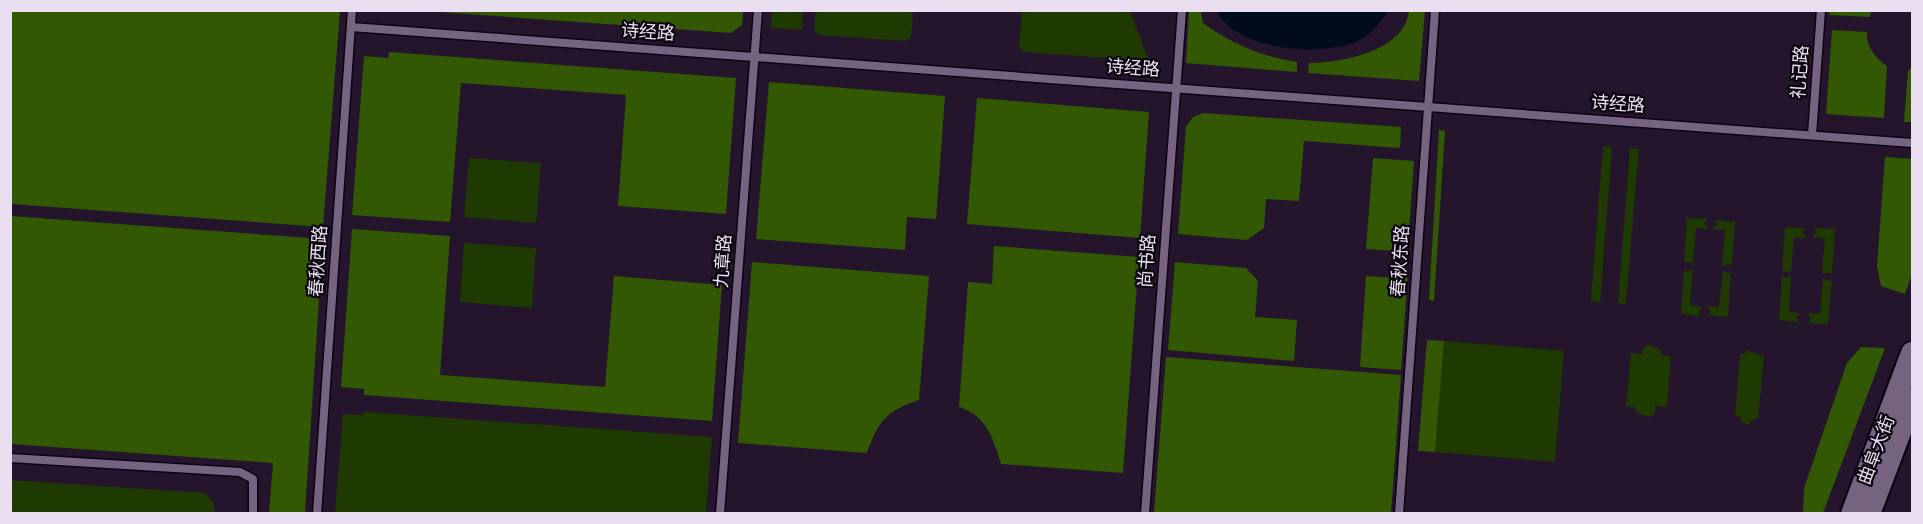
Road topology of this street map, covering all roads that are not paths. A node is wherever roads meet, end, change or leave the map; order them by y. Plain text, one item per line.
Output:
1 (352, 10) edge
2 (758, 10) edge
3 (1182, 10) edge
4 (1435, 10) edge
5 (1821, 10) edge
6 (351, 27) junction
7 (755, 57) junction
8 (1176, 88) junction
9 (1428, 107) junction
10 (1812, 135) junction
11 (1912, 143) edge
12 (1912, 353) edge
13 (1912, 400) edge
14 (10, 458) edge
15 (253, 513) edge
16 (317, 513) edge
17 (720, 513) edge
18 (1145, 513) edge
19 (1399, 513) edge
20 (1852, 513) edge
21 (1869, 513) edge

1 - 6 lane, 春秋西路
2 - 7 lane, 九章路
3 - 8 lane, 尚书路
4 - 9 lane, 春秋东路
5 - 10 lane, 礼记路
6 - 7 lane, 诗经路
6 - 16 lane, 春秋西路
7 - 8 lane, 诗经路
7 - 17 lane, 九章路
8 - 9 lane, 诗经路
8 - 18 lane, 尚书路
9 - 10 lane, 诗经路
9 - 19 lane, 春秋东路
10 - 11 lane, 诗经路
12 - 20 street, 曲阜大街
13 - 21 street, 曲阜大街
14 - 15 lane

